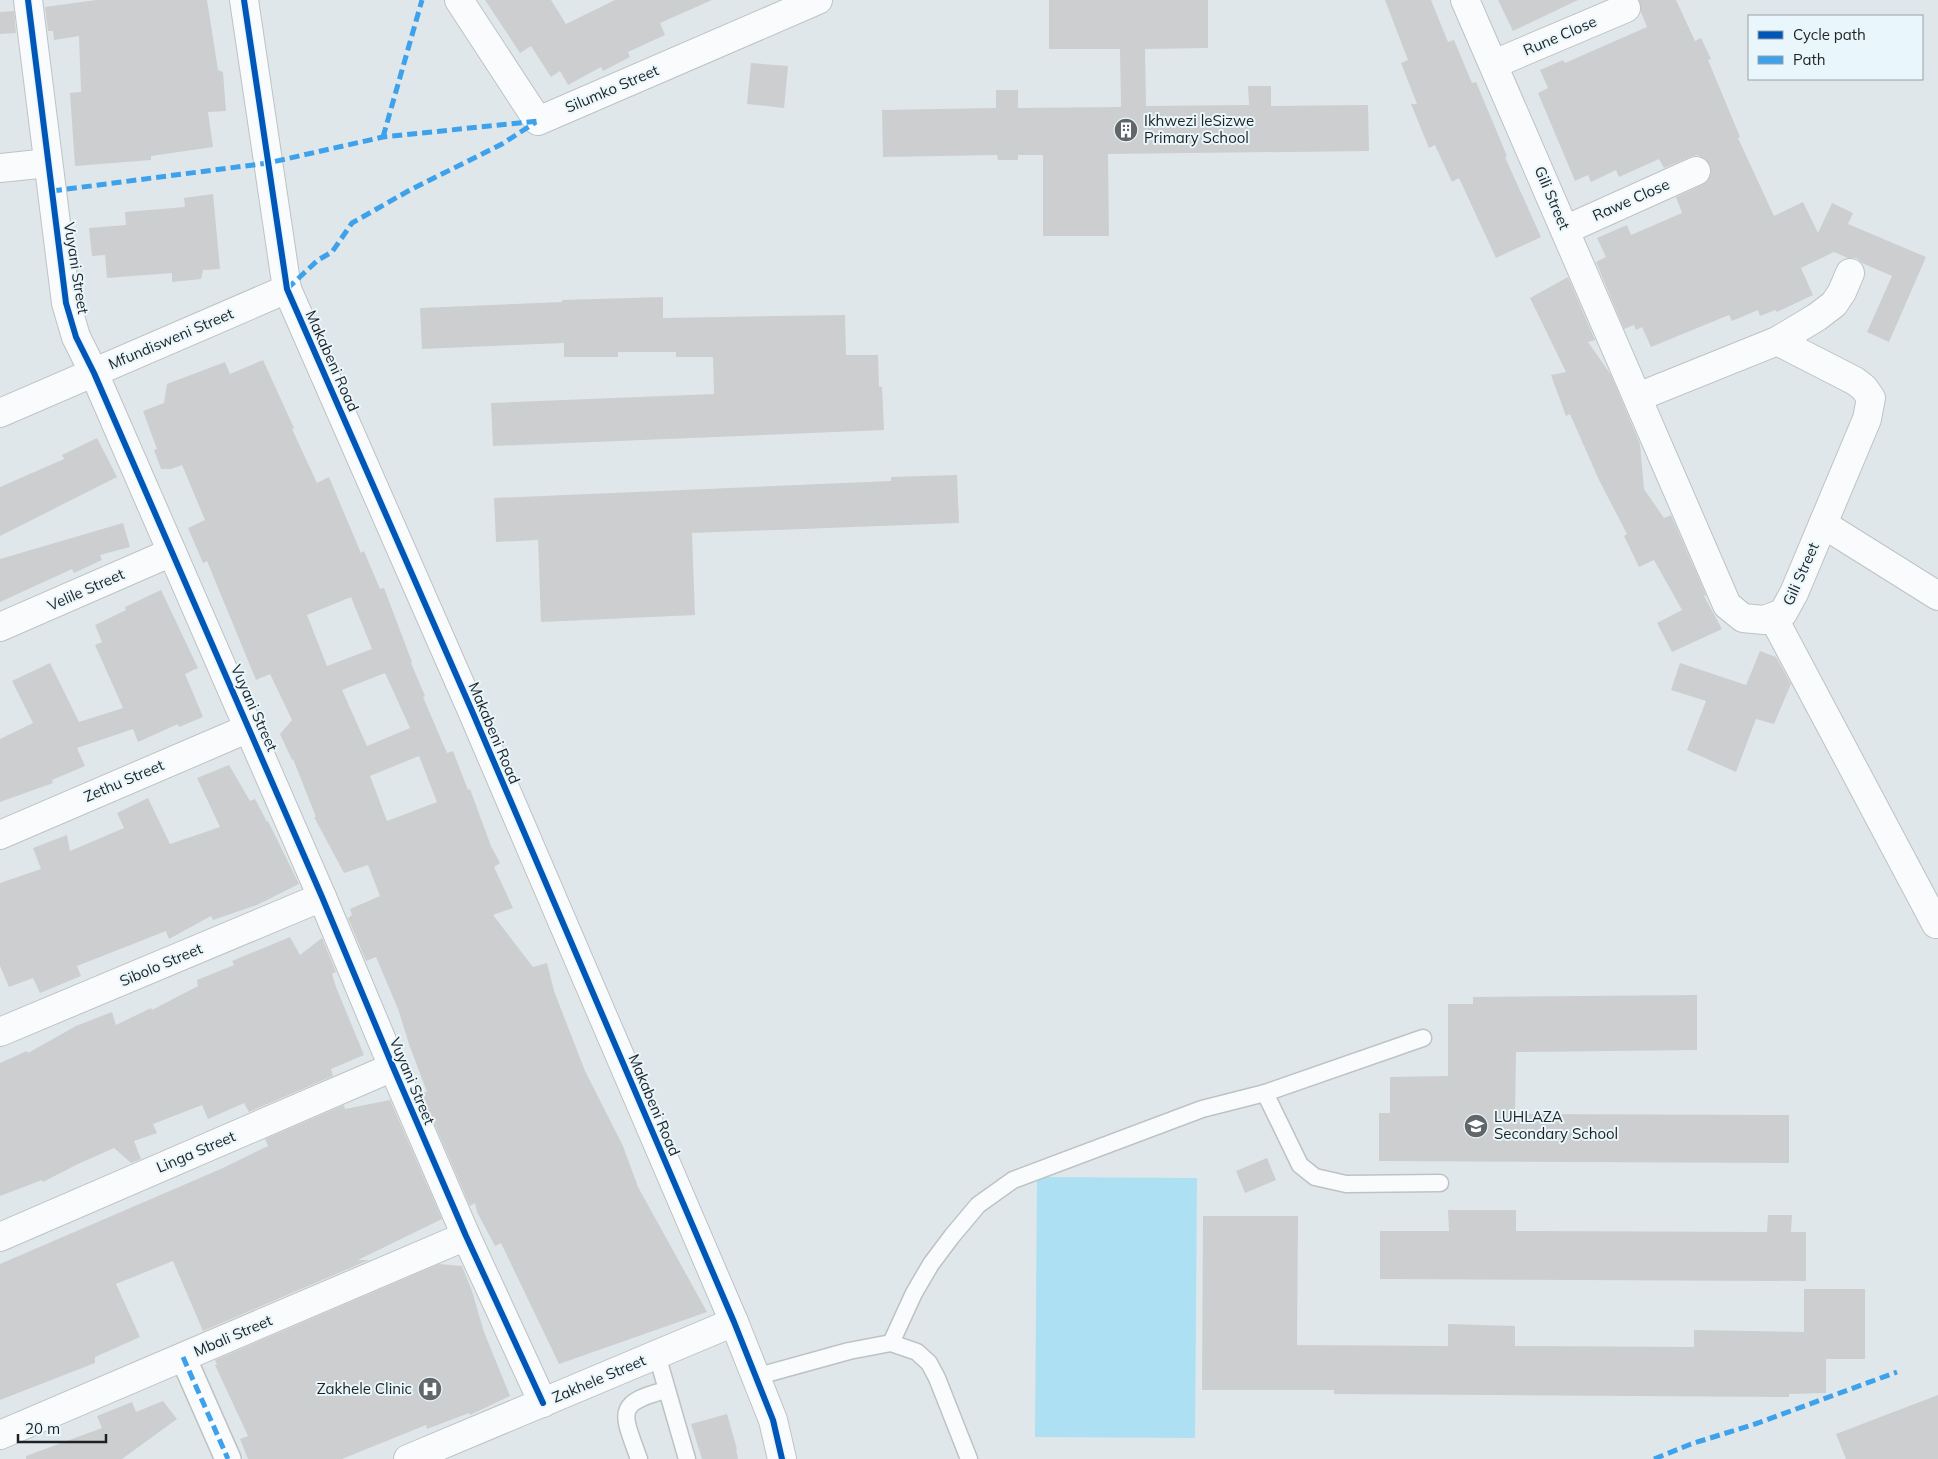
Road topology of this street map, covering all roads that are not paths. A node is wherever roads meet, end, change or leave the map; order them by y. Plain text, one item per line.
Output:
1 (28, 0) edge
2 (244, 0) edge
3 (459, 0) edge
4 (818, 0) edge
5 (1465, 0) edge
6 (1626, 8) dead end
7 (1494, 64) junction
8 (48, 163) junction
9 (0, 168) edge
10 (1696, 171) dead end
11 (1565, 230) junction
12 (1850, 273) dead end
13 (287, 289) junction
14 (1776, 341) junction
15 (94, 373) junction
16 (1638, 397) junction
17 (0, 413) edge
18 (1823, 524) junction
19 (172, 552) junction
20 (1938, 596) edge
21 (1773, 617) junction
22 (0, 627) edge
23 (249, 728) junction
24 (0, 835) edge
25 (322, 897) junction
26 (1936, 924) dead end
27 (0, 1032) edge
28 (1422, 1038) dead end
29 (393, 1067) junction
30 (1265, 1093) junction
31 (1440, 1183) dead end
32 (466, 1236) junction
33 (0, 1237) edge
34 (734, 1322) junction
35 (891, 1342) junction
36 (656, 1355) junction
37 (182, 1357) junction
38 (756, 1377) junction
39 (667, 1390) junction
40 (543, 1403) junction
41 (0, 1435) edge
42 (228, 1459) edge
43 (408, 1459) edge
44 (639, 1459) edge
45 (687, 1459) edge
46 (782, 1459) edge
47 (969, 1459) edge

1 - 8 street, Vuyani Street
2 - 13 street, Makabeni Road
3 - 4 street, Silumko Street
5 - 7 street, Gili Street
6 - 7 street, Rune Close
7 - 11 street, Gili Street
8 - 9 street
8 - 15 street, Vuyani Street
10 - 11 street, Rawe Close
11 - 16 street, Gili Street
12 - 14 street
13 - 15 street, Mfundisweni Street
13 - 34 street, Makabeni Road
14 - 16 street
14 - 18 street, Gili Street
15 - 17 street, Mfundisweni Street
15 - 19 street, Vuyani Street
16 - 21 street, Gili Street
18 - 20 street
18 - 21 street, Gili Street
19 - 22 street, Velile Street
19 - 23 street, Vuyani Street
21 - 26 street
23 - 24 street, Zethu Street
23 - 25 street, Vuyani Street
25 - 27 street, Sibolo Street
25 - 29 street, Vuyani Street
28 - 30 lane
29 - 32 street, Vuyani Street
29 - 33 street, Linga Street
30 - 31 lane
30 - 35 lane
32 - 37 street, Mbali Street
32 - 40 street, Vuyani Street
34 - 36 street, Zakhele Street
34 - 38 street, Makabeni Road
35 - 38 lane
35 - 47 lane
36 - 39 lane
36 - 40 street, Zakhele Street
37 - 41 street, Mbali Street
37 - 42 street
38 - 46 street, Makabeni Road
39 - 44 lane
39 - 45 lane
40 - 43 street, Zakhele Street

